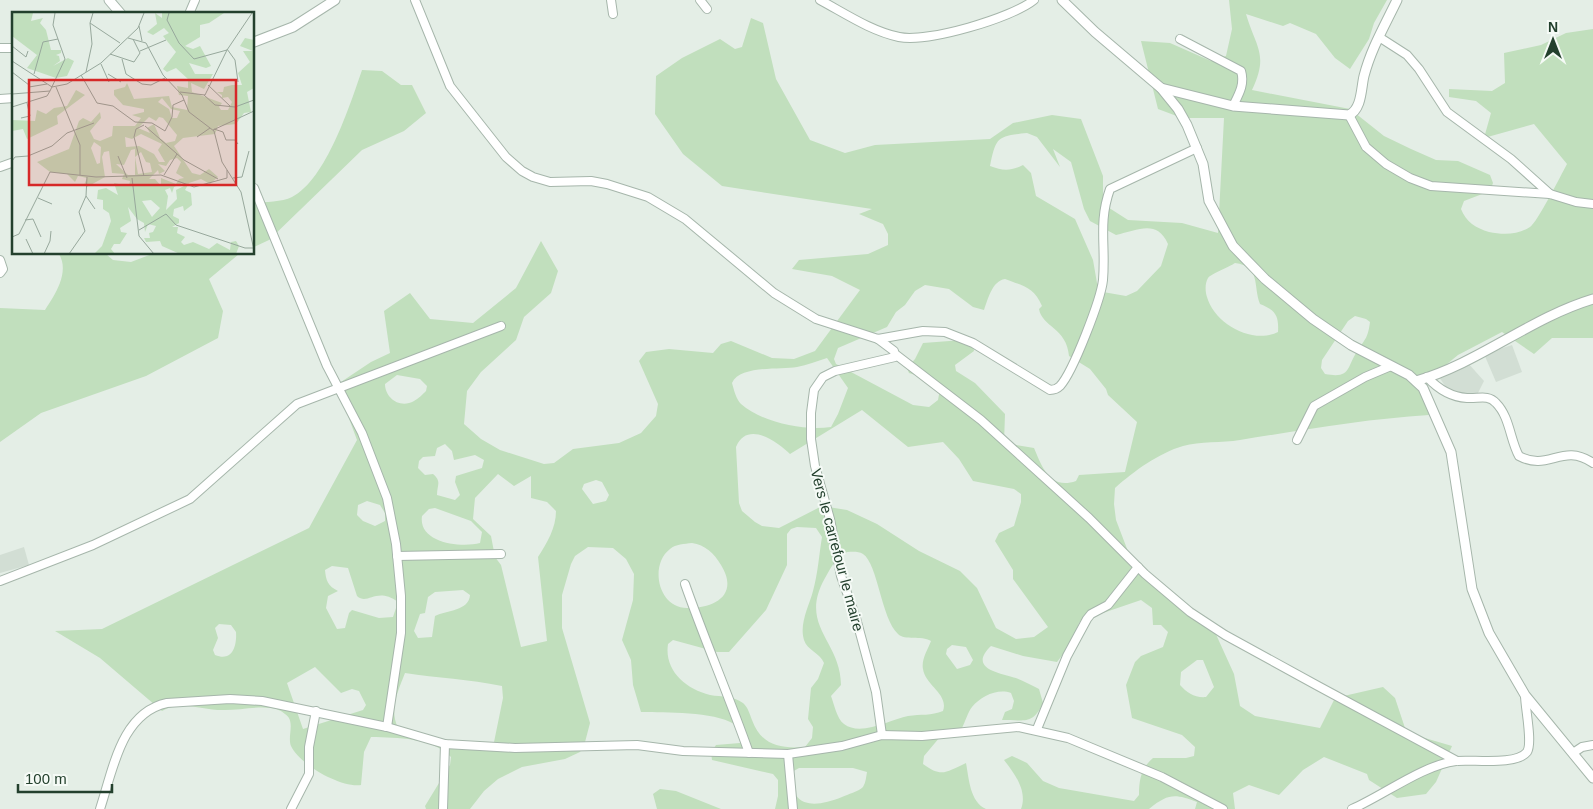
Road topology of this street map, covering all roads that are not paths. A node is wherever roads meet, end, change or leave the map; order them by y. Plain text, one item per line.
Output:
1 (109, 0) edge
2 (194, 0) edge
3 (335, 0) edge
4 (415, 0) edge
5 (611, 0) edge
6 (700, 0) edge
7 (820, 0) edge
8 (1034, 0) edge
9 (1062, 0) edge
10 (1397, 0) edge
11 (706, 9) dead end
12 (119, 12) edge
13 (189, 12) edge
14 (613, 14) dead end
15 (1379, 37) junction
16 (1180, 39) dead end
17 (255, 42) edge
18 (1161, 88) junction
19 (1233, 106) junction
20 (1349, 115) junction
21 (1197, 148) junction
22 (255, 190) edge
23 (1550, 194) junction
24 (1593, 204) edge
25 (0, 260) edge
26 (0, 273) edge
27 (1593, 299) edge
28 (501, 326) dead end
29 (878, 339) junction
30 (895, 354) junction
31 (1390, 366) junction
32 (1428, 377) junction
33 (1416, 381) junction
34 (337, 388) junction
35 (1296, 440) dead end
36 (1593, 463) edge
37 (501, 554) dead end
38 (397, 556) junction
39 (1138, 567) junction
40 (0, 581) edge
41 (684, 584) dead end
42 (1525, 696) junction
43 (316, 711) junction
44 (387, 727) junction
45 (1037, 729) junction
46 (882, 735) junction
47 (445, 744) junction
48 (1593, 745) edge
49 (1573, 752) junction
50 (749, 753) junction
51 (788, 754) junction
52 (1457, 761) junction
53 (1593, 778) edge
54 (100, 809) edge
55 (291, 809) edge
56 (443, 809) edge
57 (793, 809) edge
58 (1223, 809) edge
59 (1352, 809) edge

1 - 12 street
2 - 13 street
3 - 17 street
4 - 29 street
5 - 14 street
6 - 11 street
7 - 8 street
9 - 18 street
10 - 15 street
15 - 20 street
15 - 23 street
16 - 19 street
18 - 19 street
18 - 21 street
19 - 20 street
20 - 23 street
21 - 29 street
21 - 31 street
22 - 34 street
23 - 24 street
25 - 26 street
27 - 32 street
28 - 34 street
29 - 30 street
30 - 39 street
30 - 46 street, Vers le carrefour le maire
31 - 33 street
31 - 35 street
32 - 33 street
32 - 36 street
33 - 42 street
34 - 38 street
34 - 40 street
37 - 38 street
38 - 44 street
39 - 45 street
39 - 52 street
41 - 50 street
42 - 49 street
42 - 52 street
43 - 44 street
43 - 54 street
43 - 55 street
44 - 47 street
45 - 46 street
45 - 58 street
46 - 51 street
47 - 50 street
47 - 56 street
48 - 49 street
49 - 53 street
50 - 51 street
51 - 57 street
52 - 59 street

